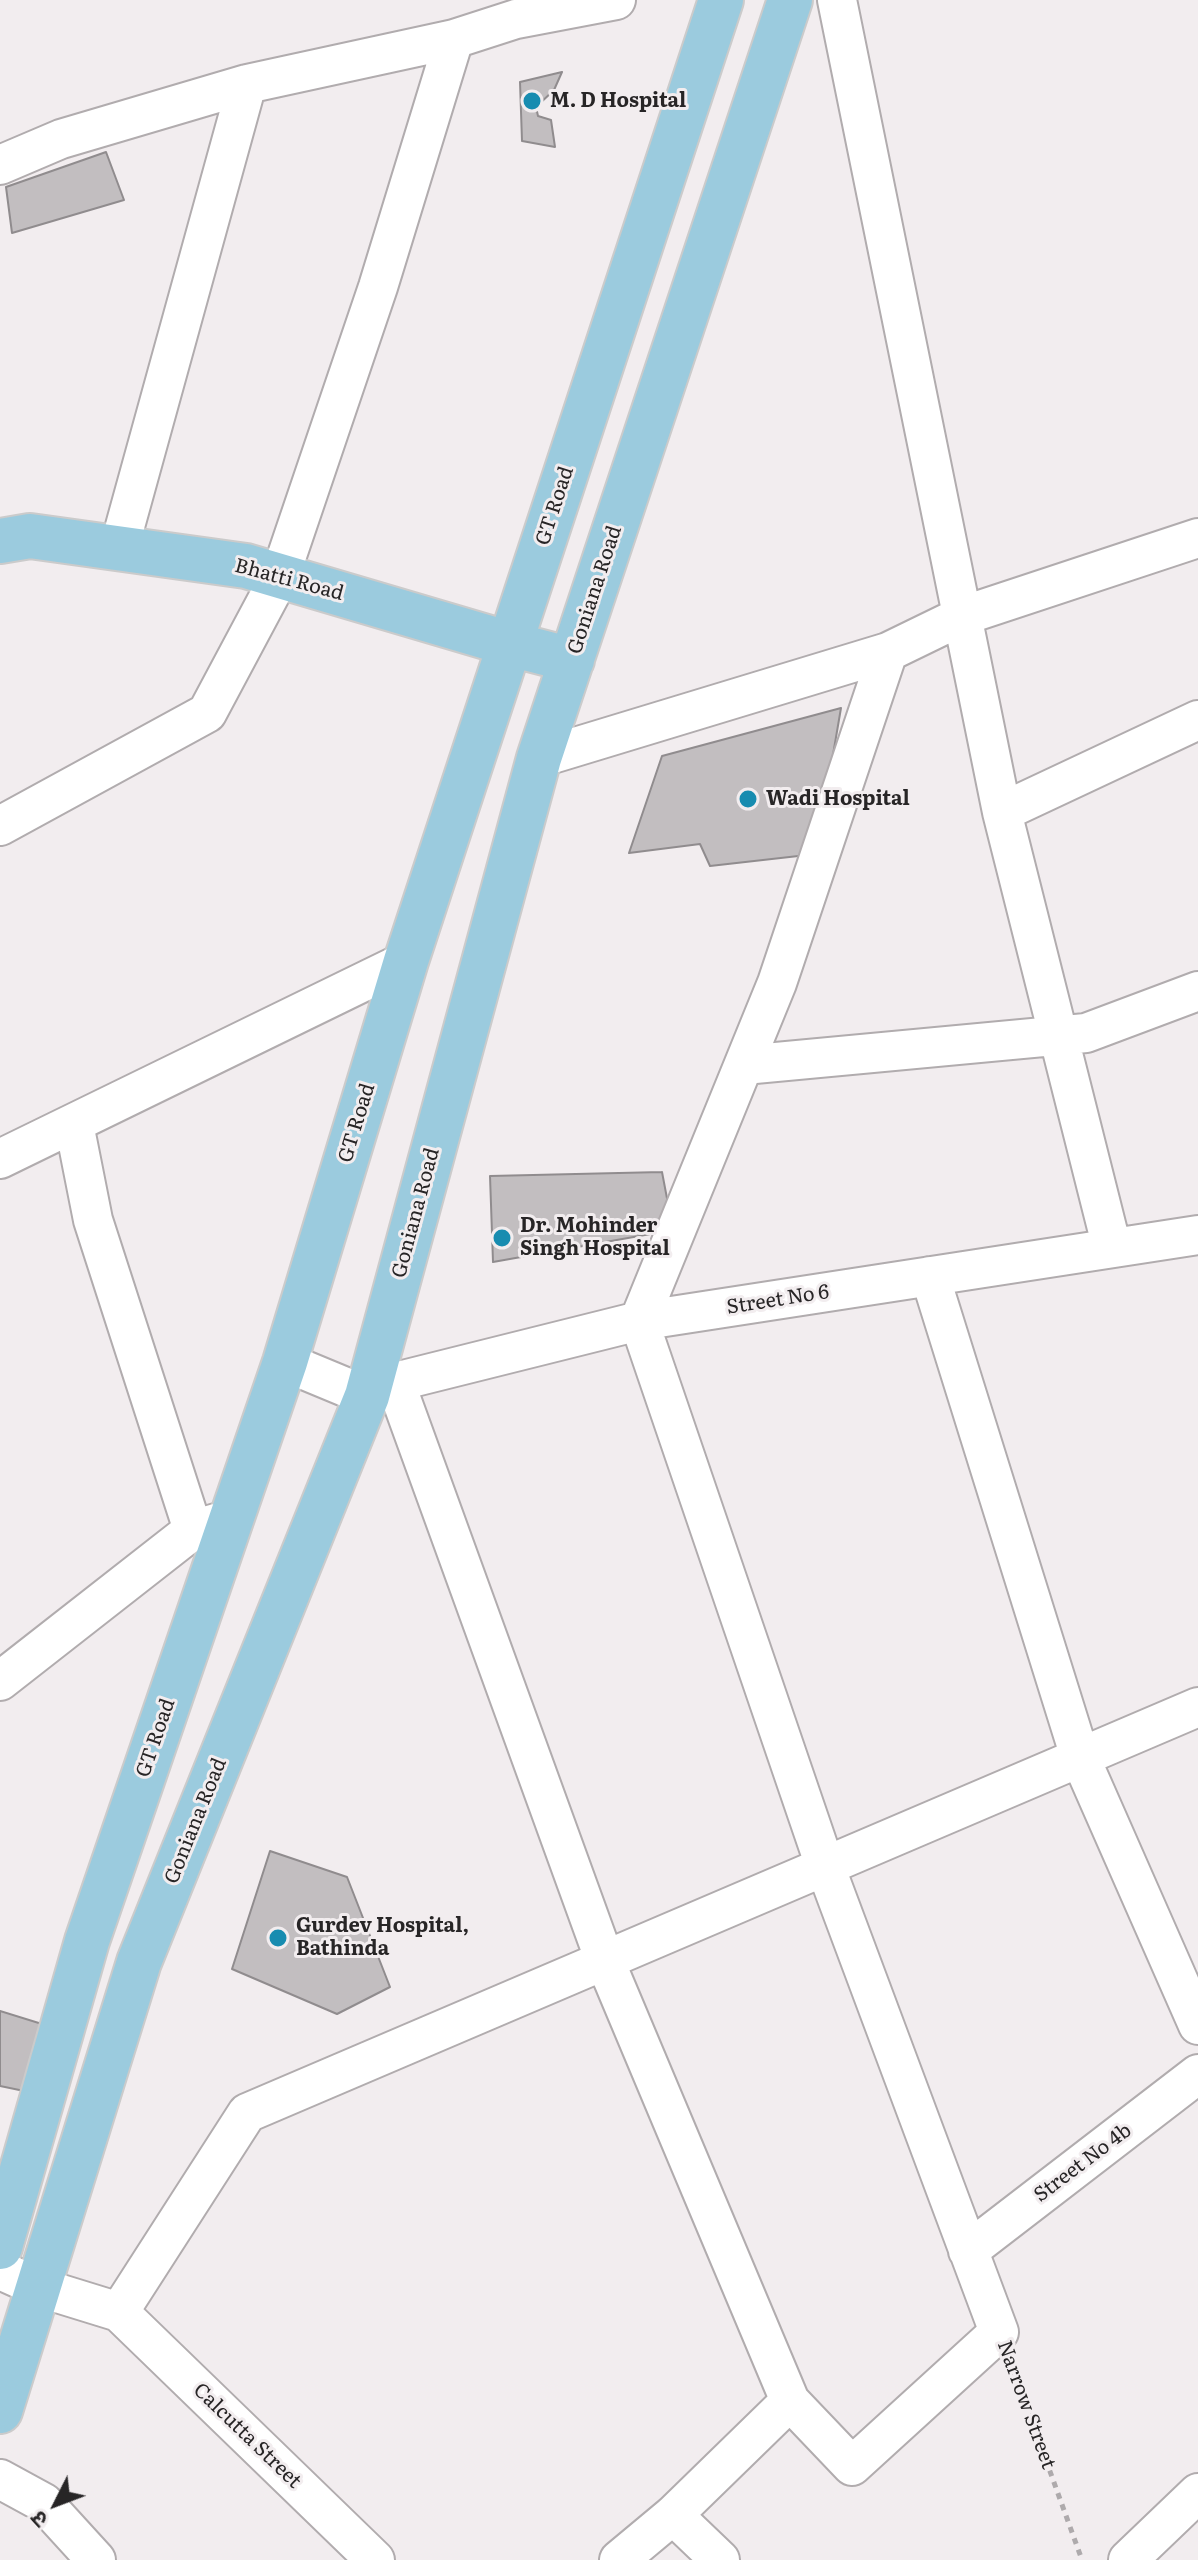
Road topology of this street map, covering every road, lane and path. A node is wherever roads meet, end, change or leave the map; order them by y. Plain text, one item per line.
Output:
1 (616, 0) edge
2 (721, 0) edge
3 (790, 0) edge
4 (837, 0) edge
5 (515, 9) edge
6 (454, 39) junction
7 (247, 84) junction
8 (0, 165) edge
9 (1198, 538) edge
10 (10, 542) edge
11 (119, 548) junction
12 (280, 576) junction
13 (962, 616) junction
14 (510, 644) junction
15 (888, 652) junction
16 (572, 660) junction
17 (1198, 720) edge
18 (539, 758) junction
19 (1002, 812) junction
20 (0, 826) edge
21 (406, 961) junction
22 (1198, 991) edge
23 (1058, 1037) junction
24 (744, 1065) junction
25 (74, 1124) junction
26 (0, 1159) edge
27 (1198, 1235) edge
28 (1112, 1248) junction
29 (930, 1276) junction
30 (639, 1321) junction
31 (285, 1362) junction
32 (381, 1389) junction
33 (212, 1524) junction
34 (2, 1674) edge
35 (1198, 1707) edge
36 (1080, 1757) junction
37 (825, 1866) junction
38 (605, 1961) junction
39 (1198, 2025) edge
40 (1198, 2074) edge
41 (968, 2251) junction
42 (15, 2254) edge
43 (119, 2312) junction
44 (999, 2332) junction
45 (790, 2401) junction
46 (0, 2411) edge
47 (0, 2479) edge
48 (1198, 2493) edge
49 (673, 2515) junction
50 (96, 2560) edge
51 (375, 2560) edge
52 (619, 2560) edge
53 (720, 2560) edge
54 (1082, 2560) edge
55 (1128, 2560) edge

1 - 5 street
2 - 14 main road, GT Road
3 - 16 main road, Goniana Road
4 - 13 street
5 - 6 street
6 - 7 street
6 - 12 street
7 - 8 street
7 - 11 street
9 - 13 street
10 - 11 main road, Bhatti Road
11 - 12 main road, Bhatti Road
12 - 14 main road, Bhatti Road
12 - 20 street
13 - 15 street
13 - 19 street
14 - 16 main road, Bhatti Road
14 - 21 main road, GT Road
15 - 18 street
15 - 24 street
16 - 18 main road, Goniana Road
17 - 19 street
18 - 32 main road, Goniana Road
19 - 23 street
21 - 25 street
21 - 31 main road, GT Road
22 - 23 street
23 - 24 street
23 - 28 street
24 - 30 street
25 - 26 street
25 - 33 street
27 - 28 street, Street No 6
28 - 29 street, Street No 6
29 - 30 street, Street No 6
29 - 36 street
30 - 32 street, Street No 6
30 - 37 street, Narrow Street
31 - 32 street
31 - 33 main road, GT Road
32 - 38 street
32 - 42 main road, Goniana Road
33 - 34 street
33 - 42 main road, GT Road
35 - 36 street
36 - 37 street
36 - 39 street
37 - 38 street
37 - 41 street, Narrow Street
38 - 43 street
38 - 45 street
40 - 41 street, Street No 4b
41 - 44 street, Narrow Street
42 - 43 street
42 - 46 main road, Goniana Road
43 - 51 street, Calcutta Street
44 - 45 street
44 - 54 path, Narrow Street
45 - 49 street
47 - 50 street
48 - 55 street
49 - 52 street
49 - 53 street

